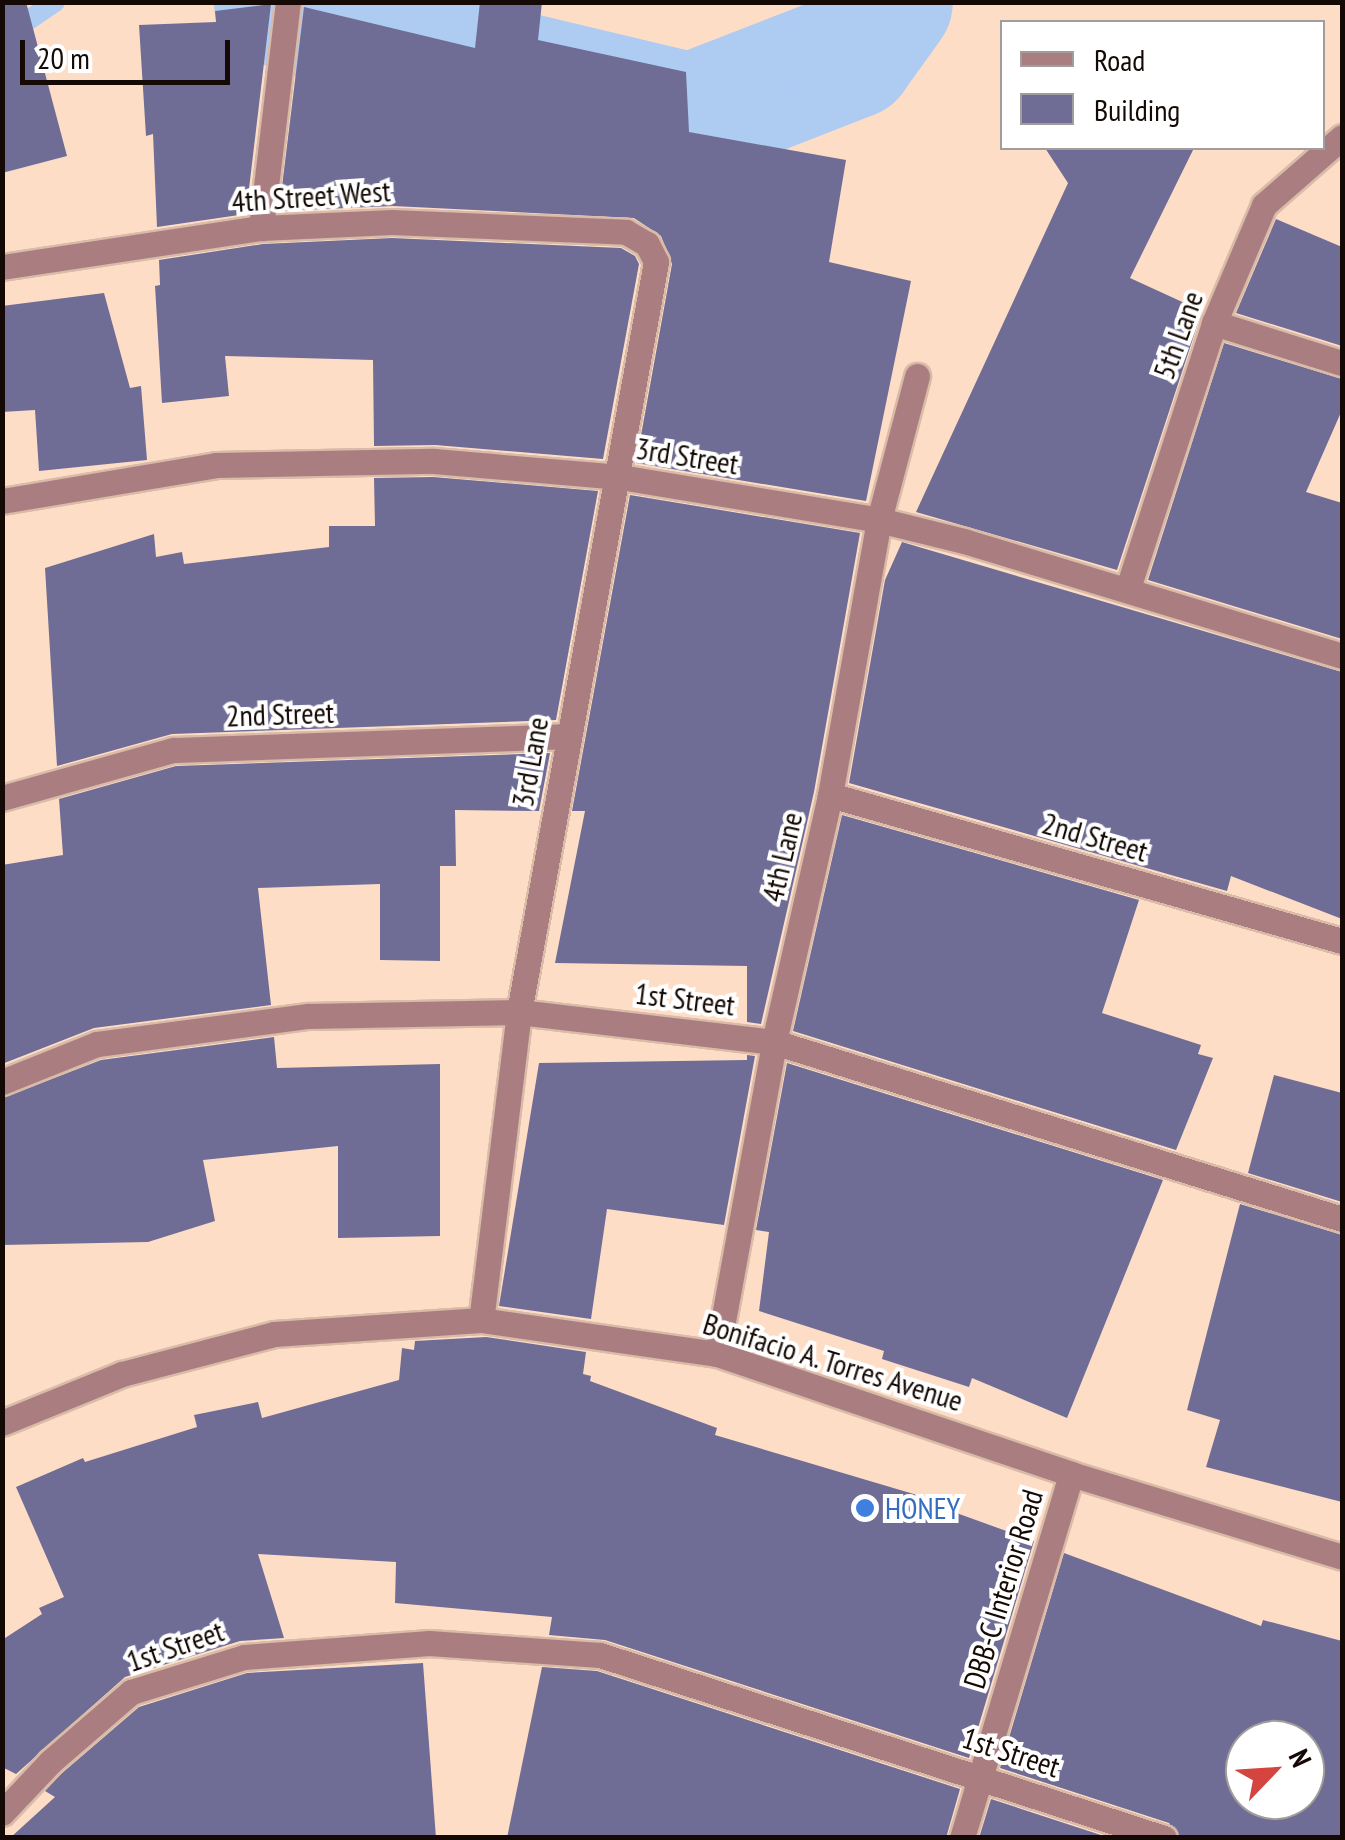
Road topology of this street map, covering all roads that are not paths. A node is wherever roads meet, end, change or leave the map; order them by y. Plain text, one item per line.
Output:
1 (288, 2) edge
2 (1342, 137) edge
3 (262, 228) junction
4 (626, 232) joint
5 (2, 268) edge
6 (1214, 323) junction
7 (1342, 364) edge
8 (917, 376) dead end
9 (620, 477) junction
10 (2, 501) edge
11 (879, 520) junction
12 (1128, 588) junction
13 (1342, 656) edge
14 (567, 736) junction
15 (830, 796) junction
16 (2, 798) edge
17 (1342, 941) edge
18 (519, 1012) junction
19 (774, 1042) junction
20 (2, 1082) edge
21 (1342, 1220) edge
22 (482, 1320) junction
23 (717, 1354) junction
24 (2, 1423) edge
25 (1072, 1474) junction
26 (1342, 1557) edge
27 (981, 1776) junction
28 (2, 1812) edge
29 (962, 1838) edge
30 (1164, 1838) edge

1 - 3 street
2 - 6 street, 5th Lane
3 - 4 street, 4th Street West
3 - 5 street, 4th Street West
4 - 9 street, 3rd Lane
6 - 7 street
6 - 12 street, 5th Lane
8 - 11 street, 4th Lane
9 - 10 street, 3rd Street
9 - 11 street, 3rd Street
9 - 14 street, 3rd Lane
11 - 12 street, 3rd Street
11 - 15 street, 4th Lane
12 - 13 street, 3rd Street
14 - 16 street, 2nd Street
14 - 18 street, 3rd Lane
15 - 17 street, 2nd Street
15 - 19 street, 4th Lane
18 - 19 street, 1st Street
18 - 20 street, 1st Street
18 - 22 street, 3rd Lane
19 - 21 street, 1st Street
19 - 23 street, 4th Lane
22 - 23 street, Bonifacio A. Torres Avenue
22 - 24 street, Bonifacio A. Torres Avenue
23 - 25 street, Bonifacio A. Torres Avenue
25 - 26 street, Bonifacio A. Torres Avenue
25 - 27 street, DBB-C Interior Road
27 - 28 street, 1st Street
27 - 29 street, DBB-C Interior Road
27 - 30 street, 1st Street

